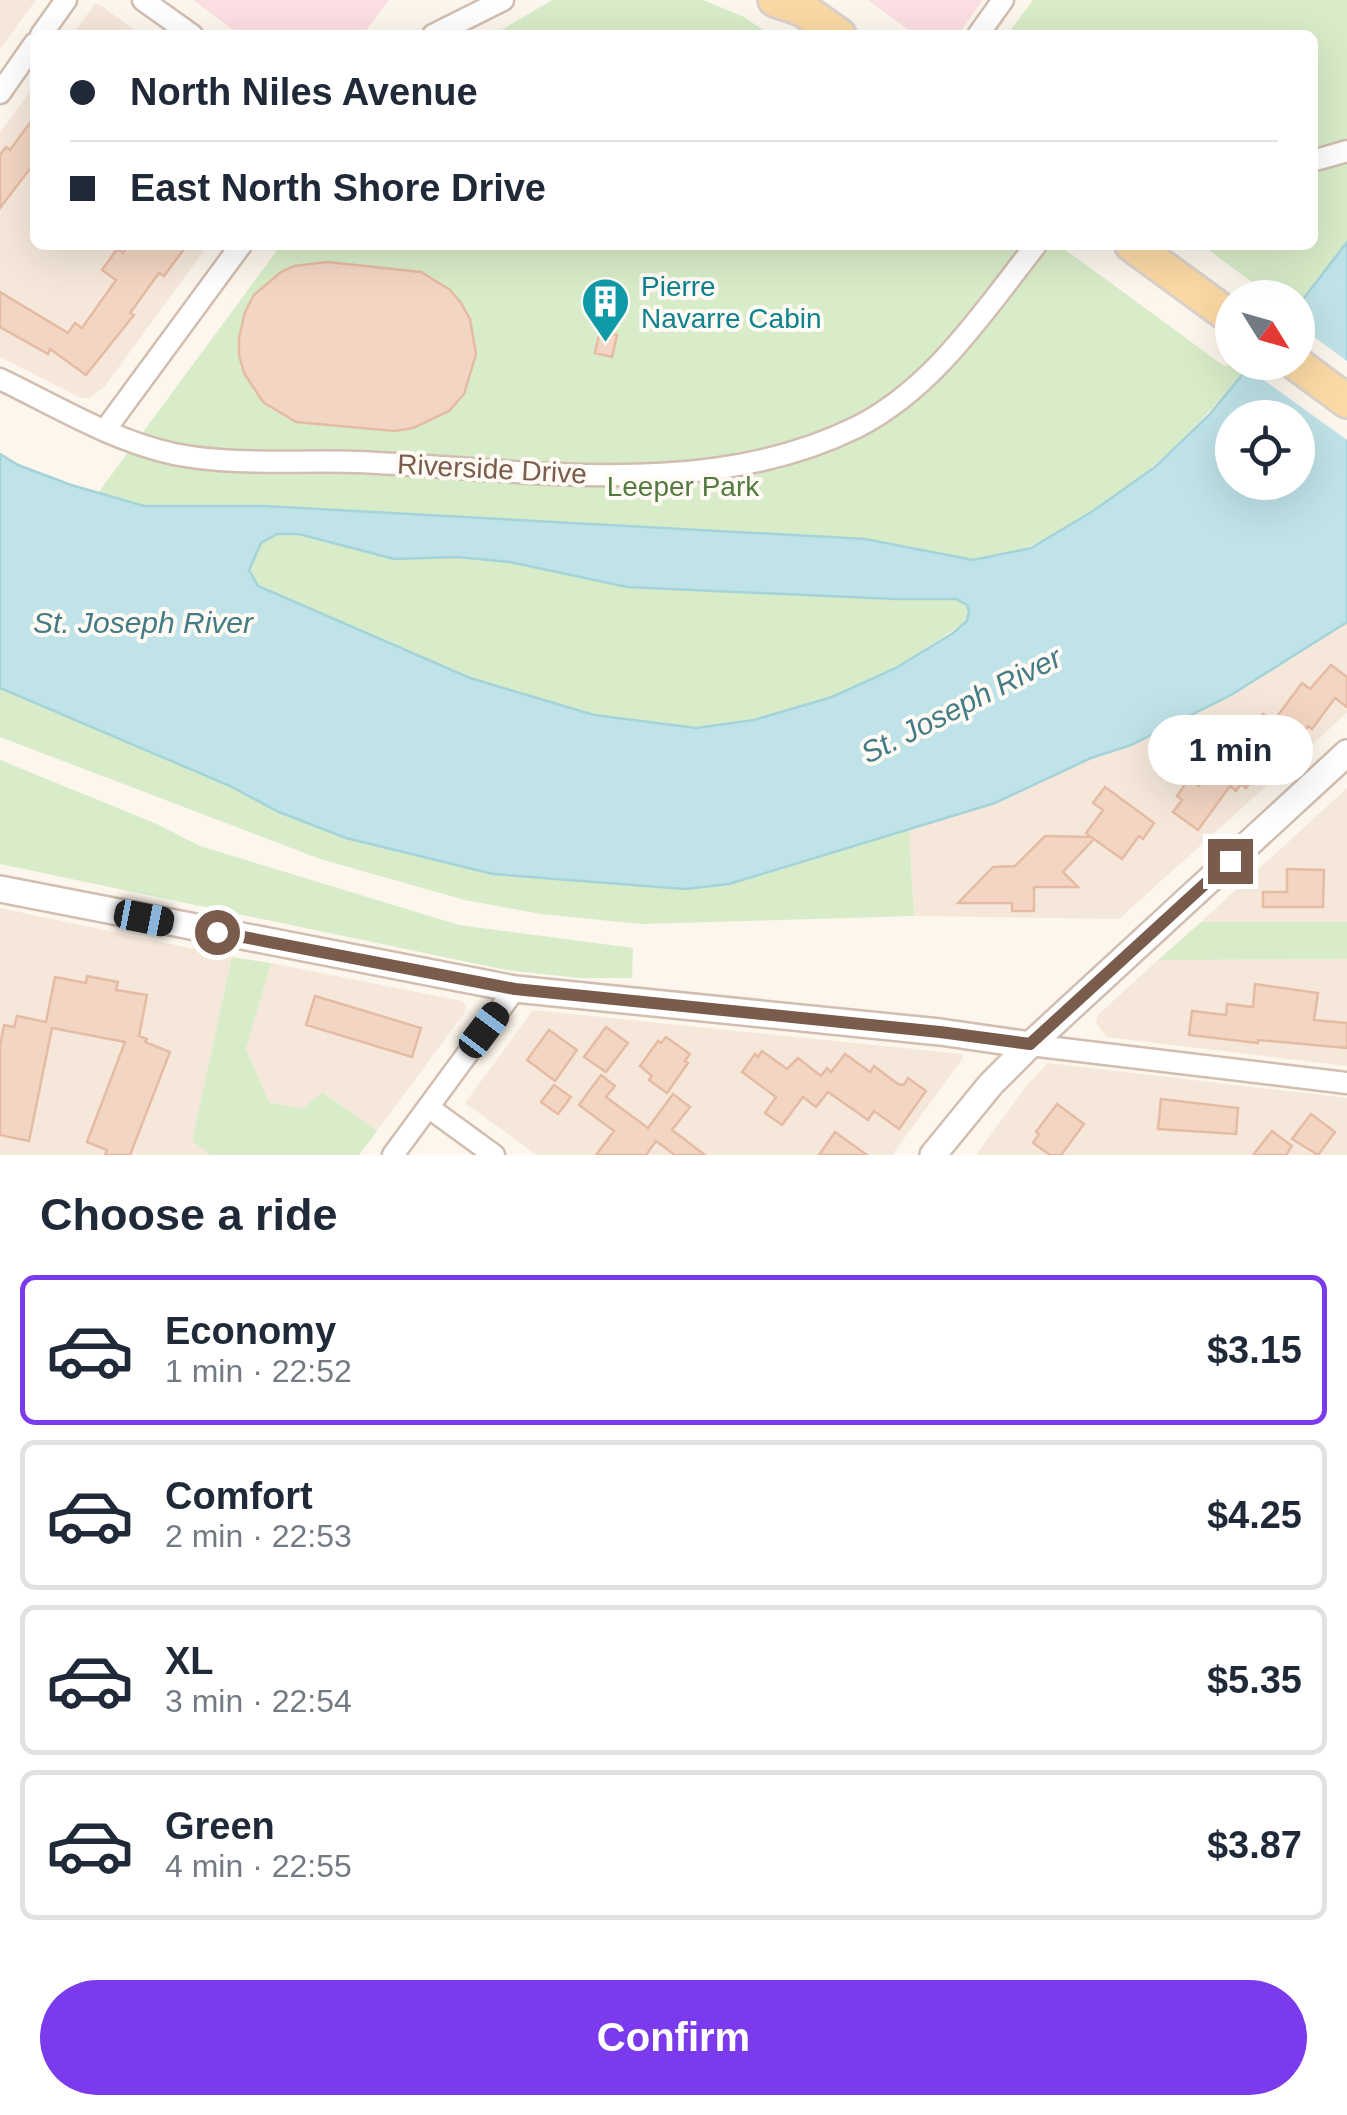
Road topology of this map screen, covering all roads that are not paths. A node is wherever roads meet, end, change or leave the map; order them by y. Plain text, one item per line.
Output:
1 (66, 0) edge
2 (144, 0) edge
3 (504, 0) edge
4 (1004, 0) edge
5 (791, 3) edge
6 (45, 30) edge
7 (185, 30) edge
8 (443, 30) edge
9 (832, 30) edge
10 (982, 30) edge
11 (30, 51) edge
12 (0, 93) edge
13 (1347, 151) edge
14 (1318, 159) edge
15 (237, 250) edge
16 (1032, 250) edge
17 (1139, 250) edge
18 (1215, 306) edge
19 (1315, 377) edge
20 (0, 379) edge
21 (1347, 401) edge
22 (106, 430) junction
23 (1347, 753) edge
24 (0, 888) edge
25 (515, 989) junction
26 (1030, 1044) junction
27 (1347, 1082) edge
28 (428, 1106) junction
29 (392, 1155) edge
30 (494, 1155) edge
31 (934, 1155) edge

1 - 6 street
2 - 7 street
3 - 8 street
4 - 10 street
5 - 9 main road
11 - 12 street
13 - 14 street
15 - 22 street
16 - 22 street, Riverside Drive
17 - 18 main road
19 - 21 main road
20 - 22 street, Riverside Drive
23 - 26 street
24 - 25 street
25 - 26 street
25 - 28 street
26 - 27 street
26 - 31 street
28 - 29 street
28 - 30 street

